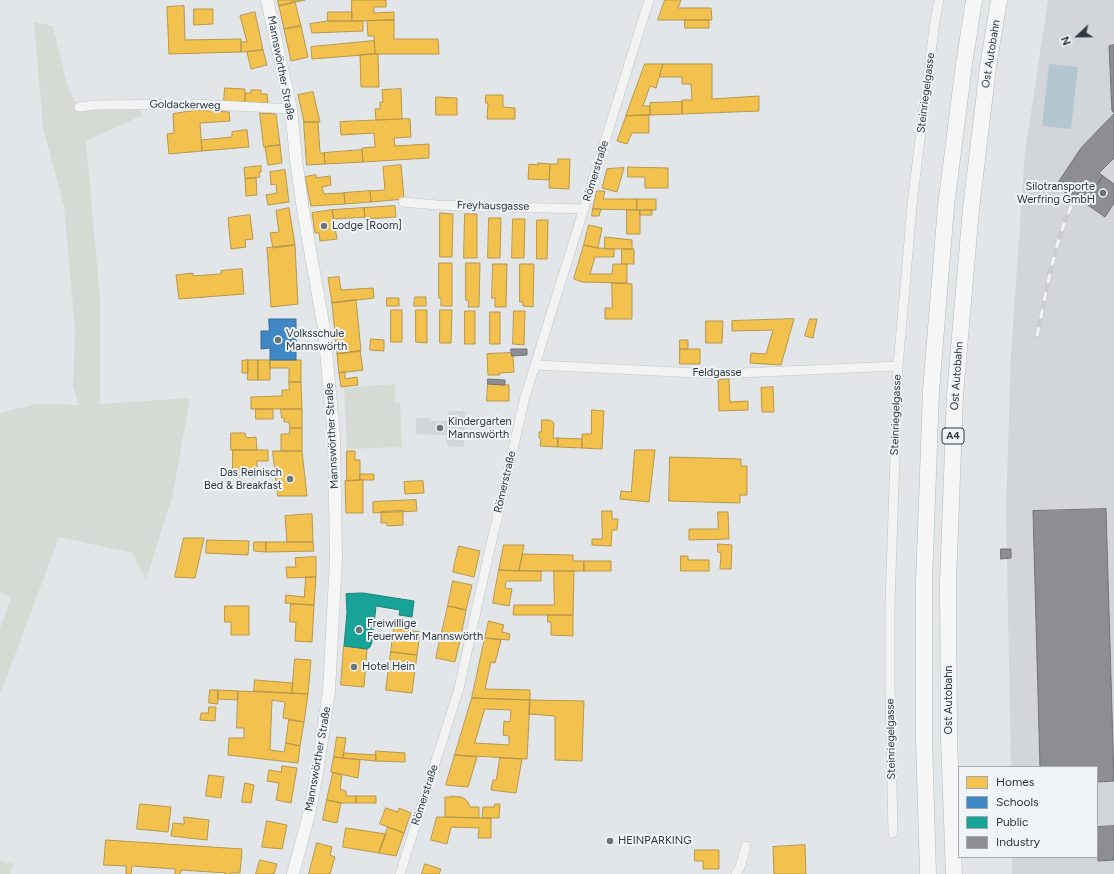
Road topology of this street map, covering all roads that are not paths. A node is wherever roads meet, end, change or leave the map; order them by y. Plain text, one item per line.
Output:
1 (268, 0) edge
2 (649, 0) edge
3 (939, 0) edge
4 (974, 0) edge
5 (999, 0) edge
6 (79, 107) dead end
7 (291, 109) junction
8 (403, 202) dead end
9 (584, 209) junction
10 (536, 365) junction
11 (898, 366) junction
12 (893, 833) dead end
13 (746, 846) dead end
14 (293, 874) edge
15 (400, 874) edge
16 (736, 874) edge
17 (928, 874) edge
18 (954, 874) edge

1 - 7 main road, Mannswörther Straße
2 - 9 street, Römerstraße
3 - 11 street, Steinriegelgasse
4 - 17 highway, A4
5 - 18 highway, Ost Autobahn / A4
6 - 7 street, Goldackerweg
7 - 14 main road, Mannswörther Straße
8 - 9 street, Freyhausgasse
9 - 10 street, Römerstraße
10 - 11 street, Feldgasse
10 - 15 street, Römerstraße
11 - 12 street, Steinriegelgasse
13 - 16 street

